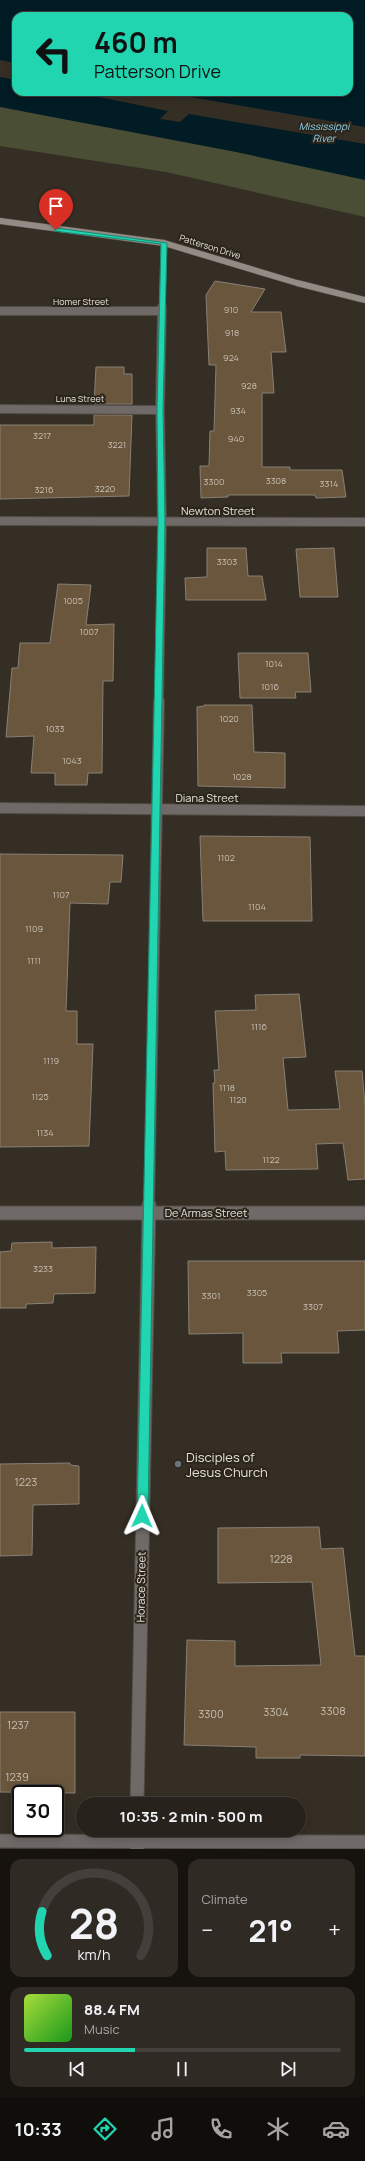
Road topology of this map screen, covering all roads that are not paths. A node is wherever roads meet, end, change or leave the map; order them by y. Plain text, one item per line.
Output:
1 (0, 221) edge
2 (164, 243) junction
3 (365, 300) edge
4 (0, 311) edge
5 (162, 311) junction
6 (0, 409) edge
7 (160, 410) junction
8 (0, 521) edge
9 (162, 522) junction
10 (365, 522) edge
11 (0, 808) edge
12 (155, 809) junction
13 (365, 811) edge
14 (0, 1213) edge
15 (148, 1213) junction
16 (365, 1213) edge
17 (137, 1797) edge
18 (0, 1840) edge
19 (137, 1840) edge
20 (365, 1842) edge

1 - 2 street, Patterson Drive
2 - 3 street, Patterson Drive
2 - 5 street, Horace Street
4 - 5 street, Homer Street
5 - 7 street, Horace Street
6 - 7 street, Luna Street
7 - 9 street, Horace Street
8 - 9 street, Newton Street
9 - 10 street, Newton Street
9 - 12 street, Horace Street
11 - 12 street, Diana Street
12 - 13 street, Diana Street
12 - 15 street, Horace Street
14 - 15 street, De Armas Street
15 - 16 street, De Armas Street
15 - 17 street, Horace Street
18 - 19 street
19 - 20 street

